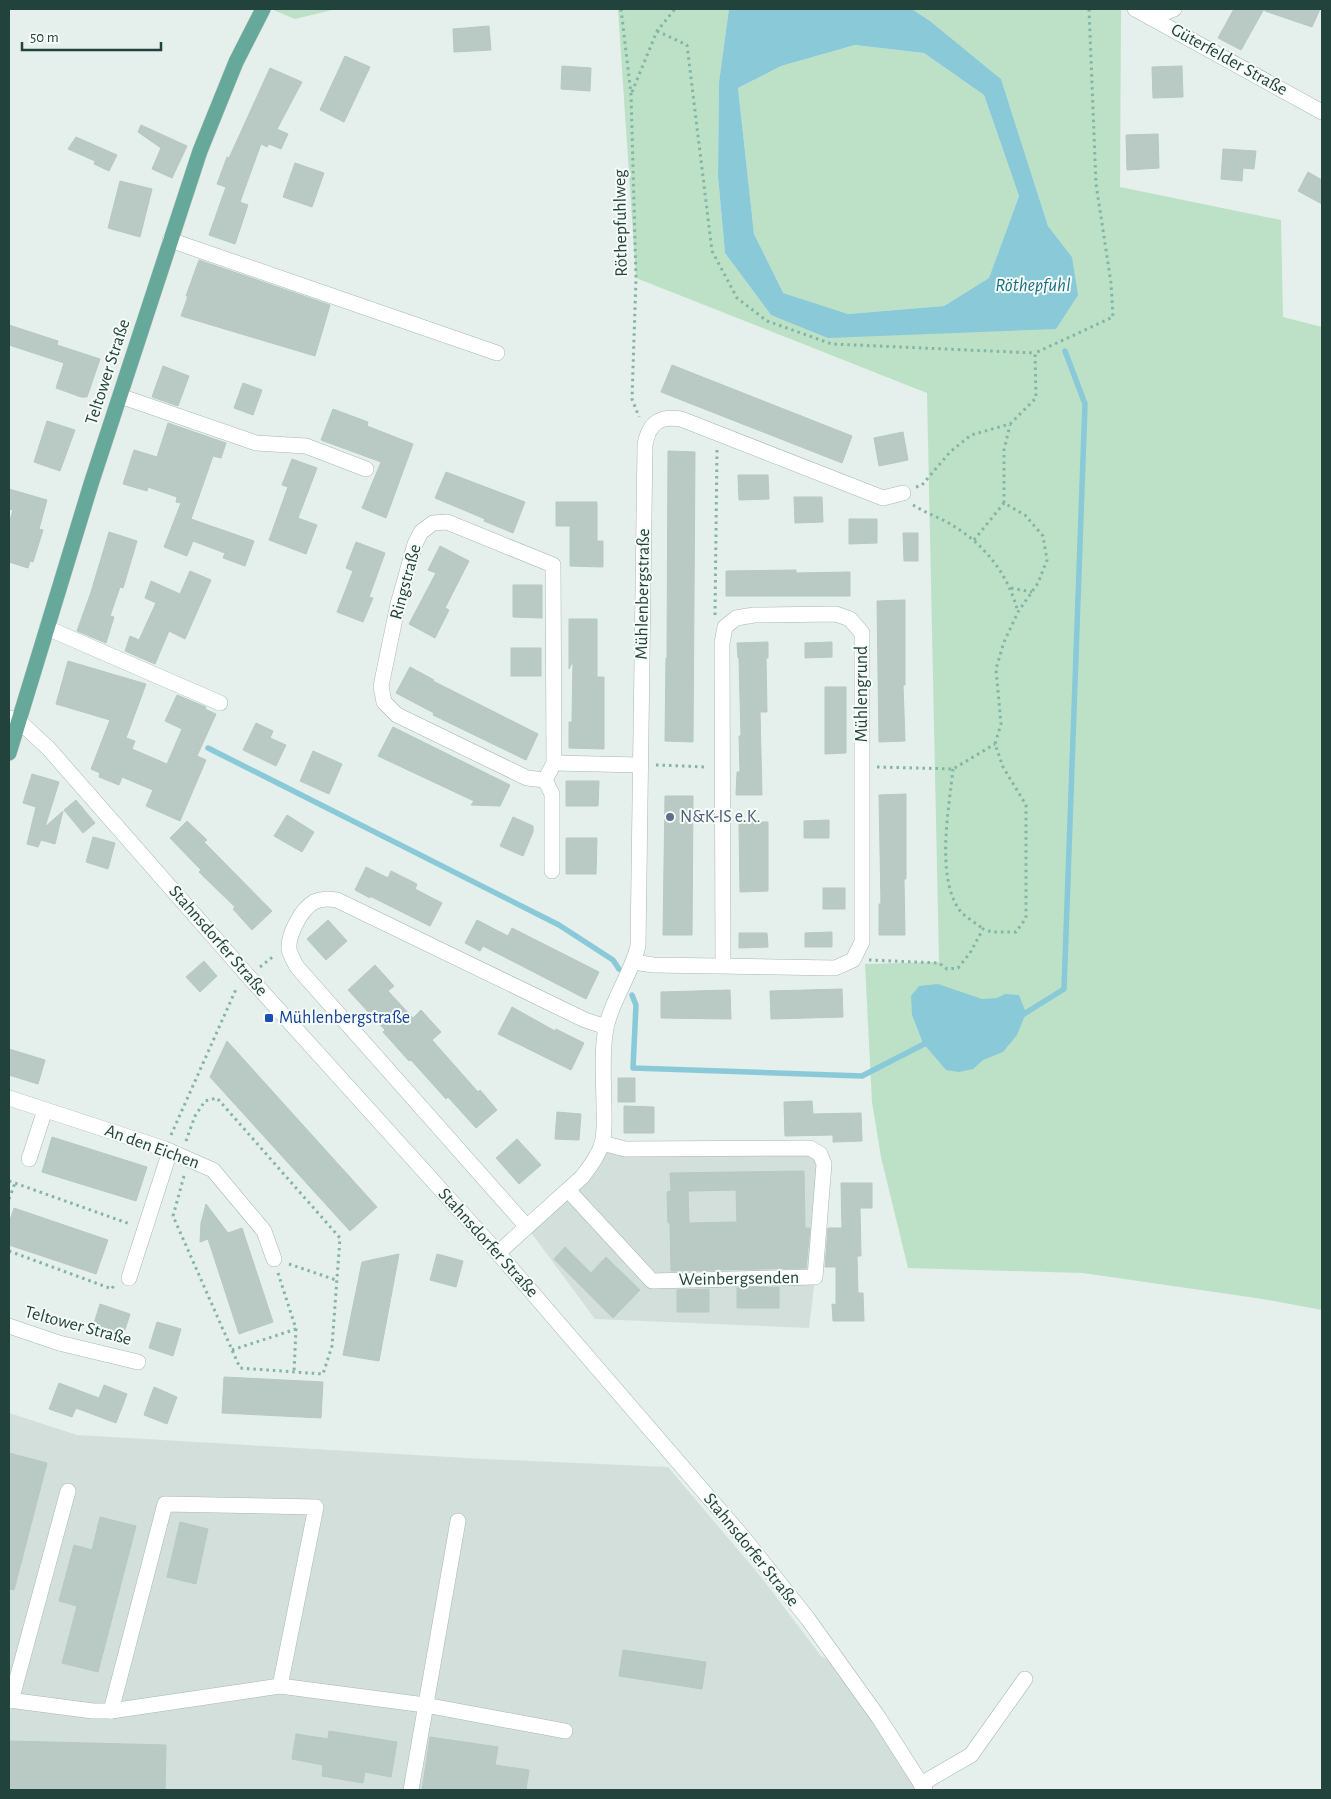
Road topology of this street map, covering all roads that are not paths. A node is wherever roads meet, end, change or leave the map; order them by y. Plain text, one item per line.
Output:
1 (263, 9) edge
2 (1135, 9) edge
3 (1174, 9) edge
4 (1151, 18) junction
5 (1322, 112) edge
6 (170, 240) junction
7 (497, 353) dead end
8 (120, 396) junction
9 (366, 469) dead end
10 (902, 493) road end
11 (47, 628) junction
12 (220, 703) dead end
13 (14, 719) edge
14 (9, 753) edge
15 (554, 763) junction
16 (640, 765) junction
17 (545, 780) junction
18 (552, 871) dead end
19 (634, 962) junction
20 (723, 966) junction
21 (606, 1027) junction
22 (9, 1098) edge
23 (45, 1110) junction
24 (602, 1143) junction
25 (168, 1150) junction
26 (29, 1159) dead end
27 (568, 1190) junction
28 (528, 1227) junction
29 (498, 1253) junction
30 (274, 1259) road end
31 (129, 1278) road end
32 (9, 1326) edge
33 (138, 1362) dead end
34 (68, 1491) dead end
35 (458, 1521) dead end
36 (1025, 1679) dead end
37 (280, 1686) junction
38 (10, 1701) edge
39 (425, 1705) junction
40 (111, 1711) junction
41 (565, 1731) dead end
42 (923, 1787) edge
43 (411, 1790) edge

1 - 6 main road, Teltower Straße
2 - 4 street, Güterfelder Straße
3 - 4 street
4 - 5 street, Güterfelder Straße
6 - 7 street
6 - 8 main road, Teltower Straße
8 - 9 street
8 - 11 main road, Teltower Straße
10 - 16 street, Mühlenbergstraße
11 - 12 street
11 - 13 main road, Teltower Straße
13 - 14 main road, Teltower Straße
13 - 29 street, Stahnsdorfer Straße
15 - 16 street
15 - 17 street, Ringstraße
15 - 17 street, Ringstraße
16 - 19 street, Mühlenbergstraße
17 - 18 street
19 - 20 street
19 - 21 street, Mühlenbergstraße
20 - 20 street, Mühlengrund
21 - 24 street, Mühlenbergstraße
21 - 28 street
22 - 23 street, An den Eichen
23 - 25 street, An den Eichen
23 - 26 street
24 - 27 street, Mühlenbergstraße
24 - 27 street, Weinbergsenden
25 - 30 street, An den Eichen
25 - 31 street
27 - 28 street, Mühlenbergstraße
28 - 29 street, Mühlenbergstraße
29 - 42 street, Stahnsdorfer Straße
32 - 33 street, Teltower Straße
34 - 38 street
35 - 39 street
36 - 42 street
37 - 39 street
37 - 40 street
37 - 40 street
38 - 40 street
39 - 41 street
39 - 43 street

